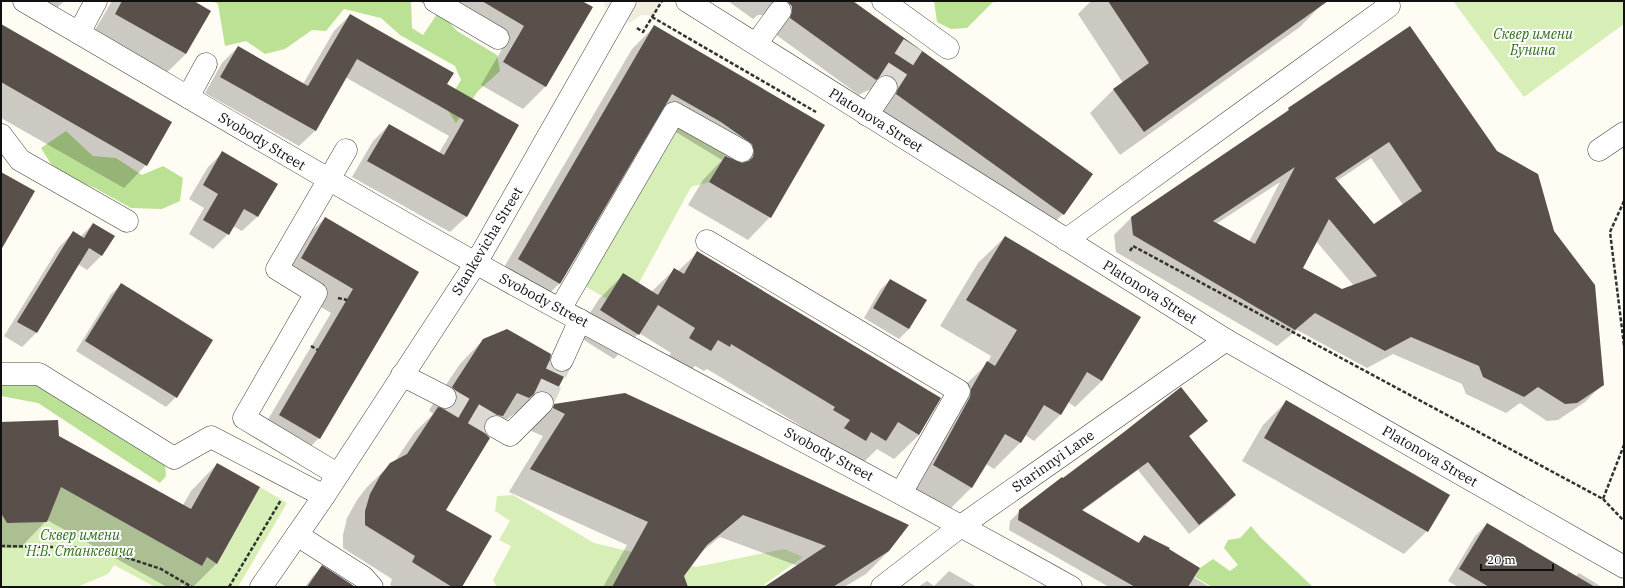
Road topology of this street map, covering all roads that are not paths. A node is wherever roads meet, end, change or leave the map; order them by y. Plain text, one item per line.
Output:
1 (24, 1) edge
2 (96, 1) edge
3 (435, 1) edge
4 (625, 1) edge
5 (687, 1) edge
6 (883, 1) edge
7 (1386, 1) edge
8 (780, 11) dead end
9 (79, 33) junction
10 (498, 38) dead end
11 (756, 44) junction
12 (948, 48) dead end
13 (206, 64) dead end
14 (886, 87) tunnel mouth
15 (188, 97) junction
16 (867, 114) junction
17 (1624, 133) edge
18 (1, 135) edge
19 (346, 150) dead end
20 (1599, 150) dead end
21 (742, 151) dead end
22 (329, 180) junction
23 (127, 221) dead end
24 (1066, 240) junction
25 (707, 241) dead end
26 (476, 263) junction
27 (560, 309) junction
28 (580, 320) junction
29 (1226, 340) junction
30 (562, 360) tunnel mouth
31 (1, 374) edge
32 (402, 375) junction
33 (445, 397) tunnel mouth
34 (542, 403) tunnel mouth
35 (496, 427) tunnel mouth
36 (338, 474) junction
37 (901, 493) junction
38 (324, 496) junction
39 (961, 526) junction
40 (297, 535) junction
41 (1624, 567) edge
42 (261, 587) edge
43 (372, 587) edge
44 (882, 587) edge
45 (1071, 587) edge

1 - 9 street, Svobody Street
2 - 9 street
3 - 10 street
4 - 26 street, Stankevicha Street
5 - 11 street, Platonova Street
6 - 12 street
7 - 24 street
8 - 11 street
9 - 15 street, Svobody Street
11 - 16 street, Platonova Street
13 - 15 street
14 - 16 street
15 - 22 street, Svobody Street
16 - 24 street, Platonova Street
17 - 20 street
18 - 23 street
19 - 22 street
21 - 27 street
22 - 26 street, Svobody Street
22 - 36 street
24 - 29 street, Platonova Street
25 - 37 street
26 - 27 street, Svobody Street
26 - 32 street, Stankevicha Street
27 - 28 street, Svobody Street
28 - 30 street
28 - 37 street, Svobody Street
29 - 39 street, Starinnyi Lane
29 - 41 street, Platonova Street
31 - 38 street
32 - 33 street
32 - 36 street, Stankevicha Street
34 - 35 street
36 - 38 street, Stankevicha Street
37 - 39 street, Svobody Street
38 - 40 street, Stankevicha Street
39 - 44 street, Starinnyi Lane
39 - 45 street, Svobody Street
40 - 42 street, Stankevicha Street
40 - 43 street

